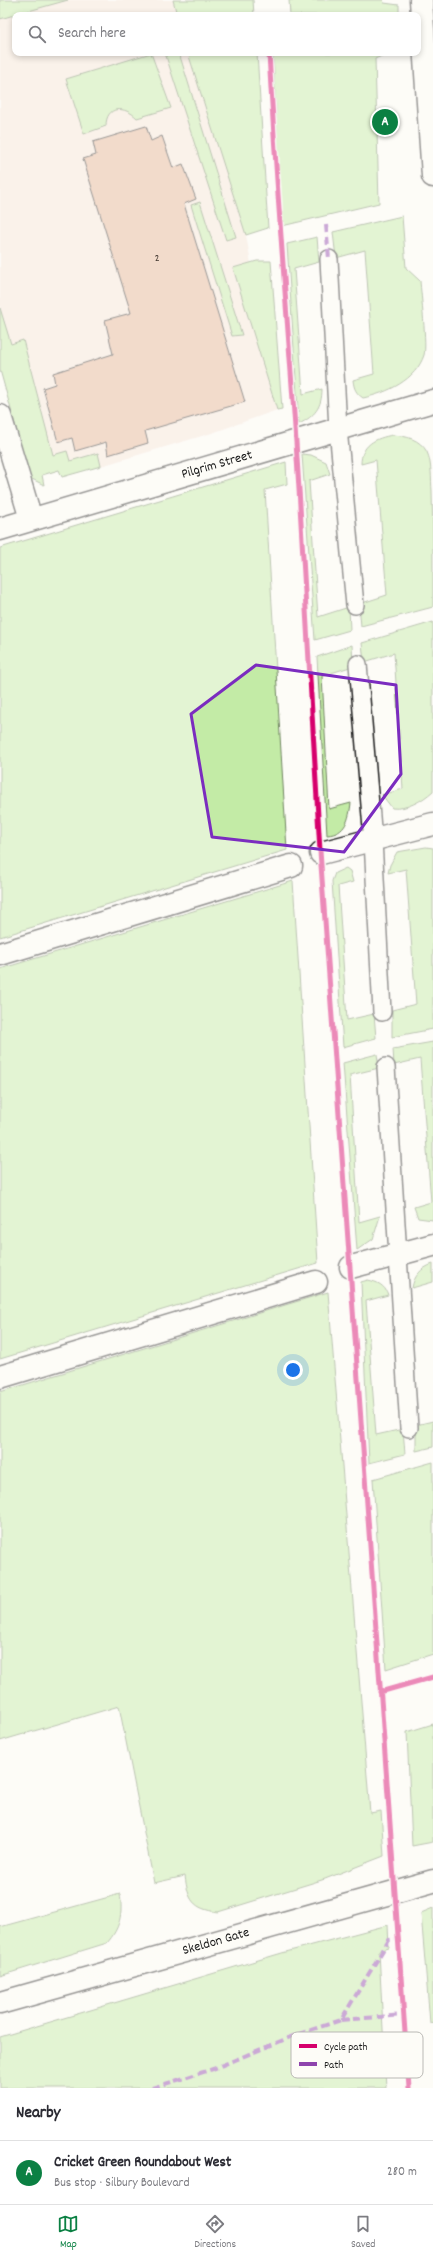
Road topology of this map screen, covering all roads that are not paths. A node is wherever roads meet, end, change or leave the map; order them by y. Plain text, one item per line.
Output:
1 (422, 0) edge
2 (433, 176) edge
3 (329, 259) dead end
4 (433, 401) edge
5 (0, 416) edge
6 (338, 429) junction
7 (31, 519) junction
8 (0, 529) edge
9 (355, 605) dead end
10 (358, 664) dead end
11 (433, 824) edge
12 (373, 840) junction
13 (321, 853) dead end
14 (292, 866) dead end
15 (0, 954) edge
16 (382, 1012) dead end
17 (386, 1067) dead end
18 (433, 1245) edge
19 (399, 1254) junction
20 (351, 1267) dead end
21 (316, 1282) dead end
22 (0, 1377) edge
23 (409, 1428) dead end
24 (427, 1883) edge
25 (0, 2003) edge

1 - 2 street
3 - 6 lane
4 - 6 street, Pilgrim Street
5 - 7 street
6 - 7 street, Pilgrim Street
6 - 9 lane
7 - 8 street, Pilgrim Street
10 - 12 lane
11 - 12 street
12 - 13 street
12 - 16 lane
14 - 15 street
17 - 19 lane
18 - 19 street
19 - 20 street
19 - 23 lane
21 - 22 street
24 - 25 street, Skeldon Gate

